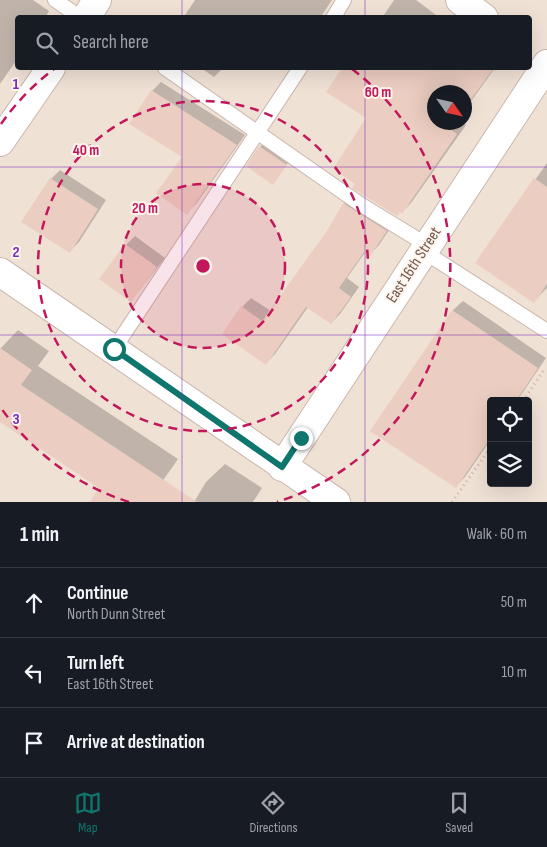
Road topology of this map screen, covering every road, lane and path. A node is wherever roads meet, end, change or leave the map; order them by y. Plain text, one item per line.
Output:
1 (55, 0) edge
2 (97, 0) edge
3 (344, 0) edge
4 (460, 0) edge
5 (77, 15) edge
6 (88, 15) edge
7 (335, 15) edge
8 (480, 15) edge
9 (532, 52) edge
10 (547, 63) edge
11 (50, 70) edge
12 (167, 70) edge
13 (299, 70) edge
14 (257, 130) junction
15 (0, 142) edge
16 (425, 248) junction
17 (0, 272) edge
18 (547, 331) edge
19 (114, 349) junction
20 (544, 370) dead end
21 (525, 397) edge
22 (487, 452) edge
23 (282, 467) junction
24 (336, 502) edge
25 (452, 502) edge

1 - 5 lane
2 - 6 street
3 - 7 lane
4 - 8 street
9 - 10 street
10 - 16 street, East 16th Street
11 - 15 street
12 - 14 lane
13 - 14 lane
14 - 16 lane
14 - 19 lane
16 - 18 lane
16 - 23 street, East 16th Street
17 - 19 street
19 - 23 street
20 - 21 path
22 - 25 path
23 - 24 street

